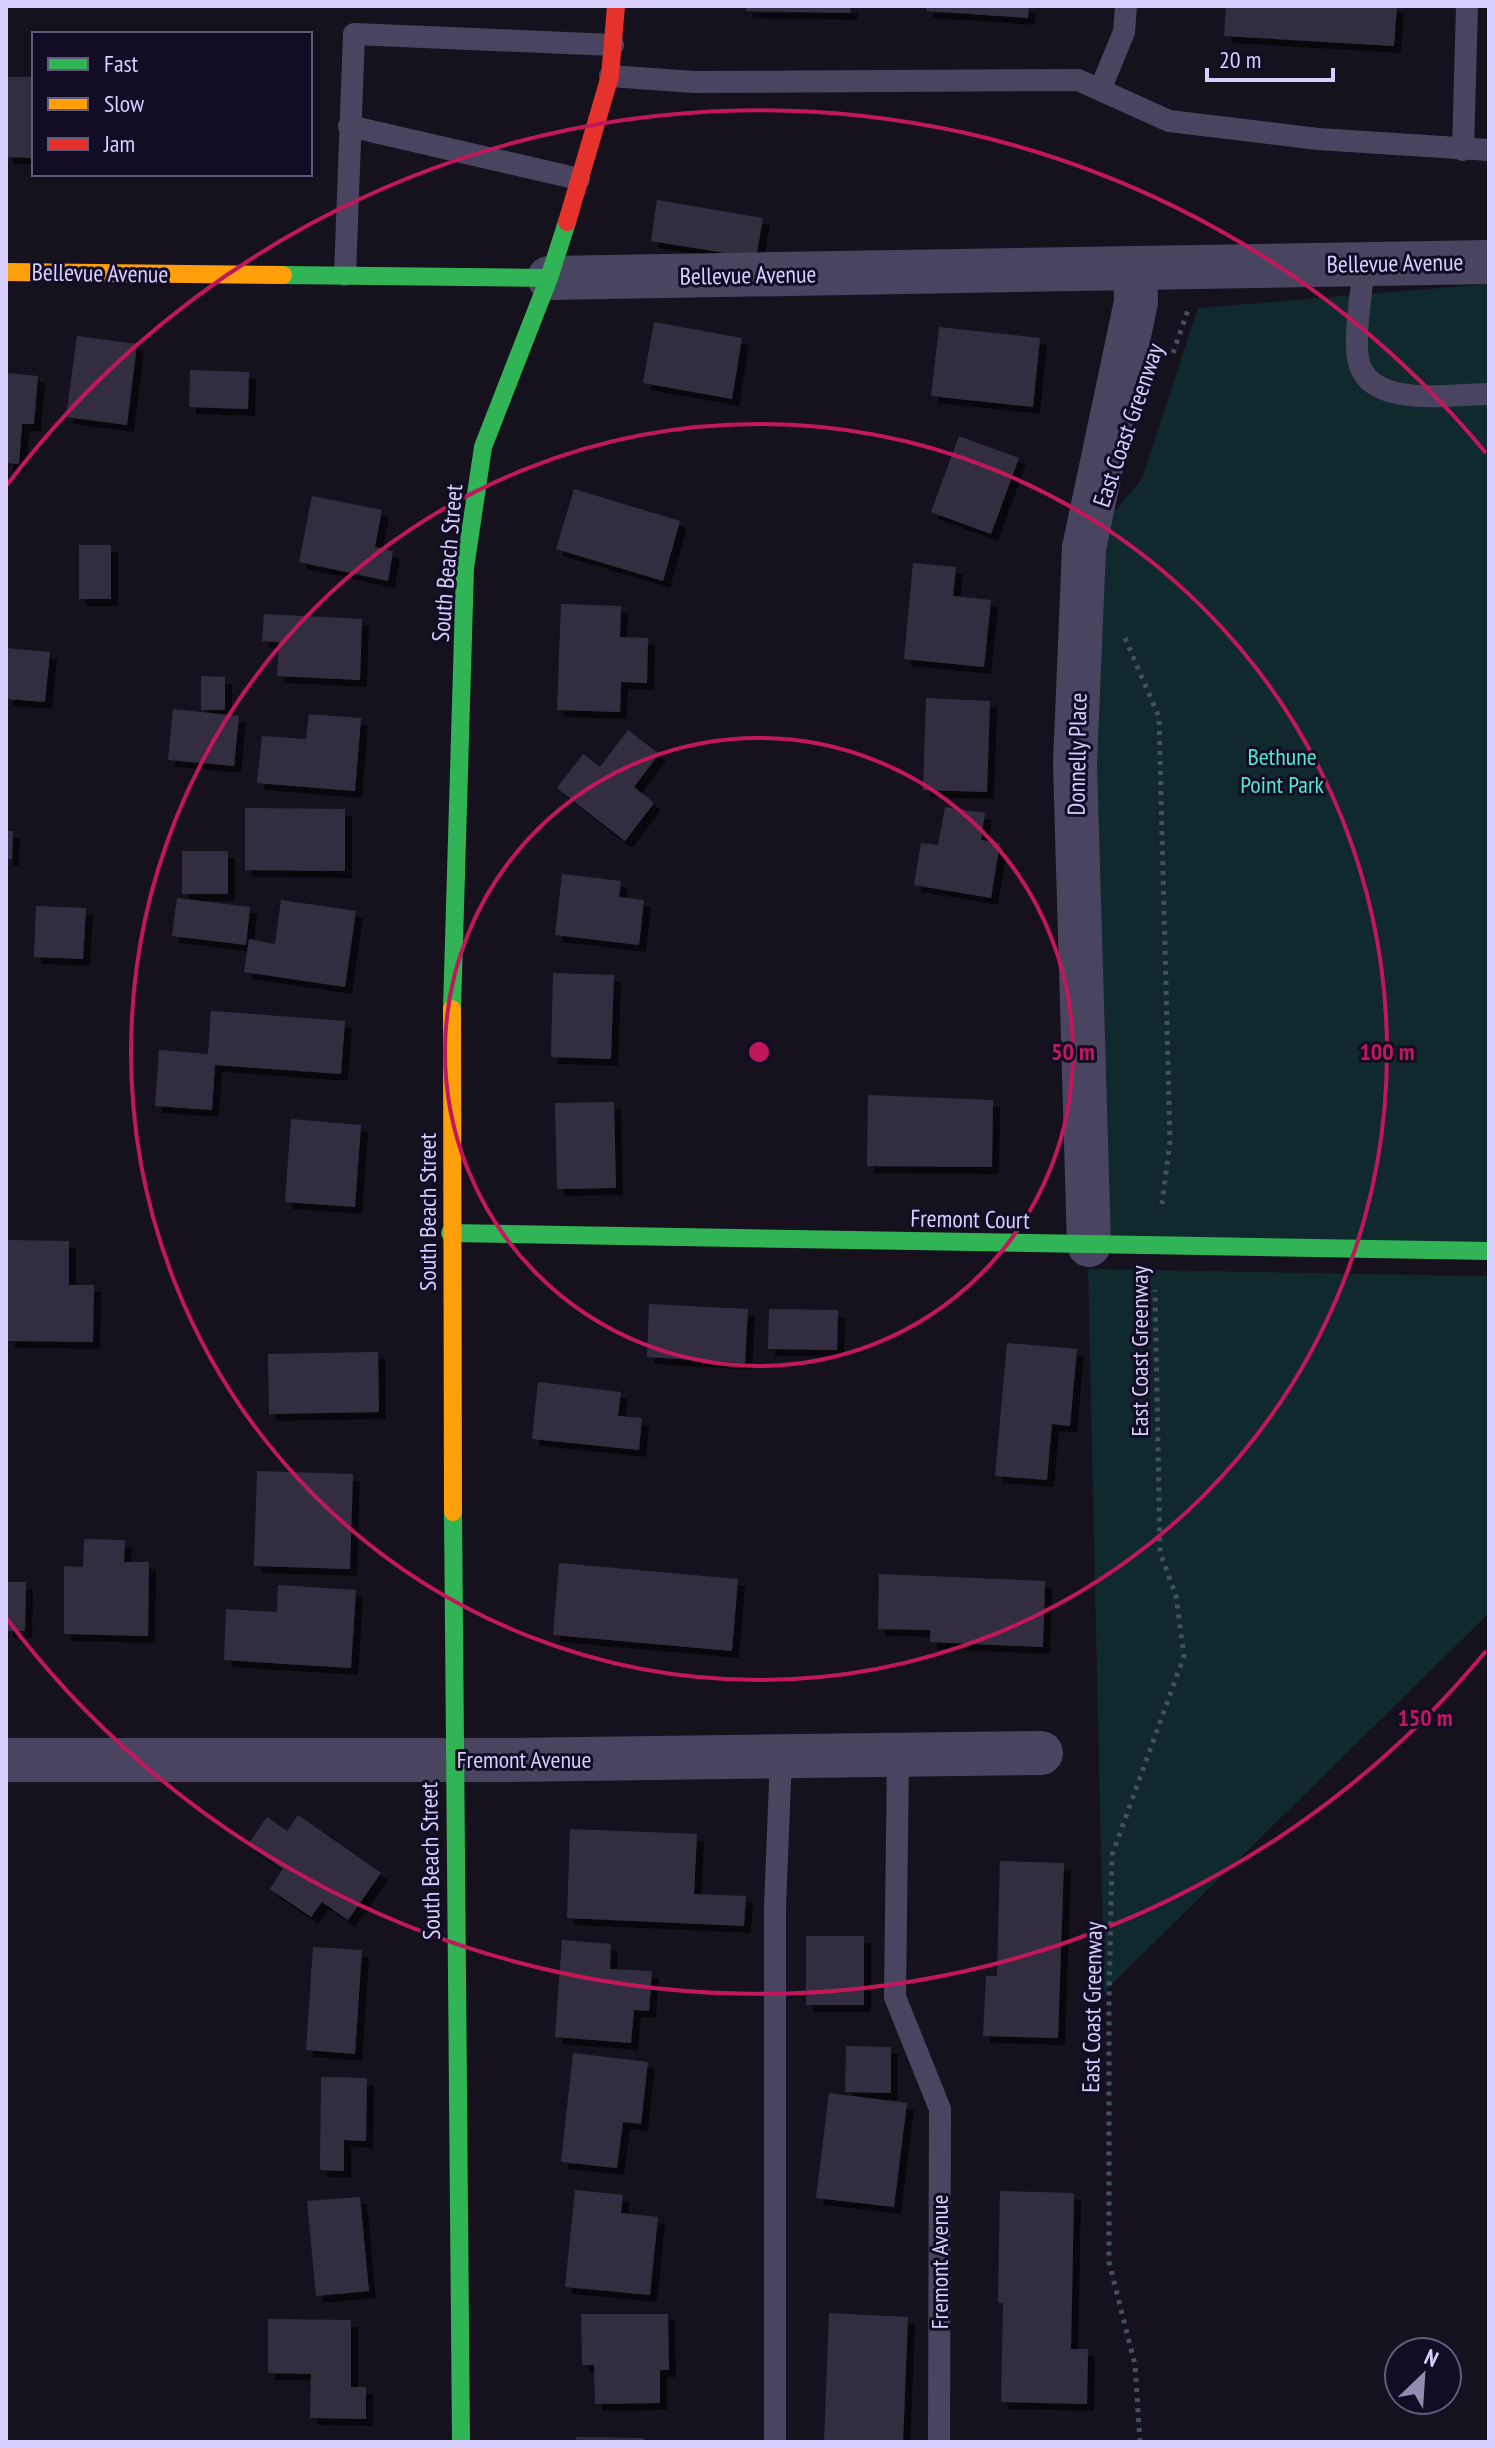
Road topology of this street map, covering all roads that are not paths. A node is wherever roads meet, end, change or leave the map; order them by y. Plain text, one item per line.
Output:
1 (616, 6) edge
2 (1126, 6) edge
3 (1467, 6) edge
4 (613, 45) junction
5 (610, 76) junction
6 (1100, 90) junction
7 (349, 126) junction
8 (1463, 150) junction
9 (1489, 150) edge
10 (579, 179) junction
11 (1489, 262) edge
12 (1364, 264) junction
13 (1135, 269) junction
14 (6, 272) edge
15 (345, 275) junction
16 (549, 278) junction
17 (1489, 394) edge
18 (450, 1233) junction
19 (1089, 1245) junction
20 (1489, 1251) edge
21 (1041, 1753) dead end
22 (898, 1756) junction
23 (781, 1757) junction
24 (6, 1760) edge
25 (452, 1760) junction
26 (461, 2442) edge
27 (775, 2442) edge
28 (939, 2442) edge

1 - 4 street, South Beach Street
2 - 6 lane
3 - 8 lane
4 - 5 street, South Beach Street
4 - 7 lane
5 - 6 lane
5 - 10 street, South Beach Street
6 - 8 lane
7 - 10 lane
7 - 15 lane
8 - 9 lane
10 - 16 street, South Beach Street
11 - 12 street, Bellevue Avenue
12 - 13 street, Bellevue Avenue
12 - 17 lane
13 - 16 street, Bellevue Avenue
13 - 19 street, Donnelly Place
14 - 15 street, Bellevue Avenue
15 - 16 street, Bellevue Avenue
16 - 18 street, South Beach Street
18 - 19 street, Fremont Court
18 - 25 street, South Beach Street
19 - 20 street, Fremont Court
21 - 22 street, Fremont Avenue
22 - 23 street, Fremont Avenue
22 - 28 lane, Fremont Avenue
23 - 25 street, Fremont Avenue
23 - 27 lane
24 - 25 street, Fremont Avenue
25 - 26 street, South Beach Street

